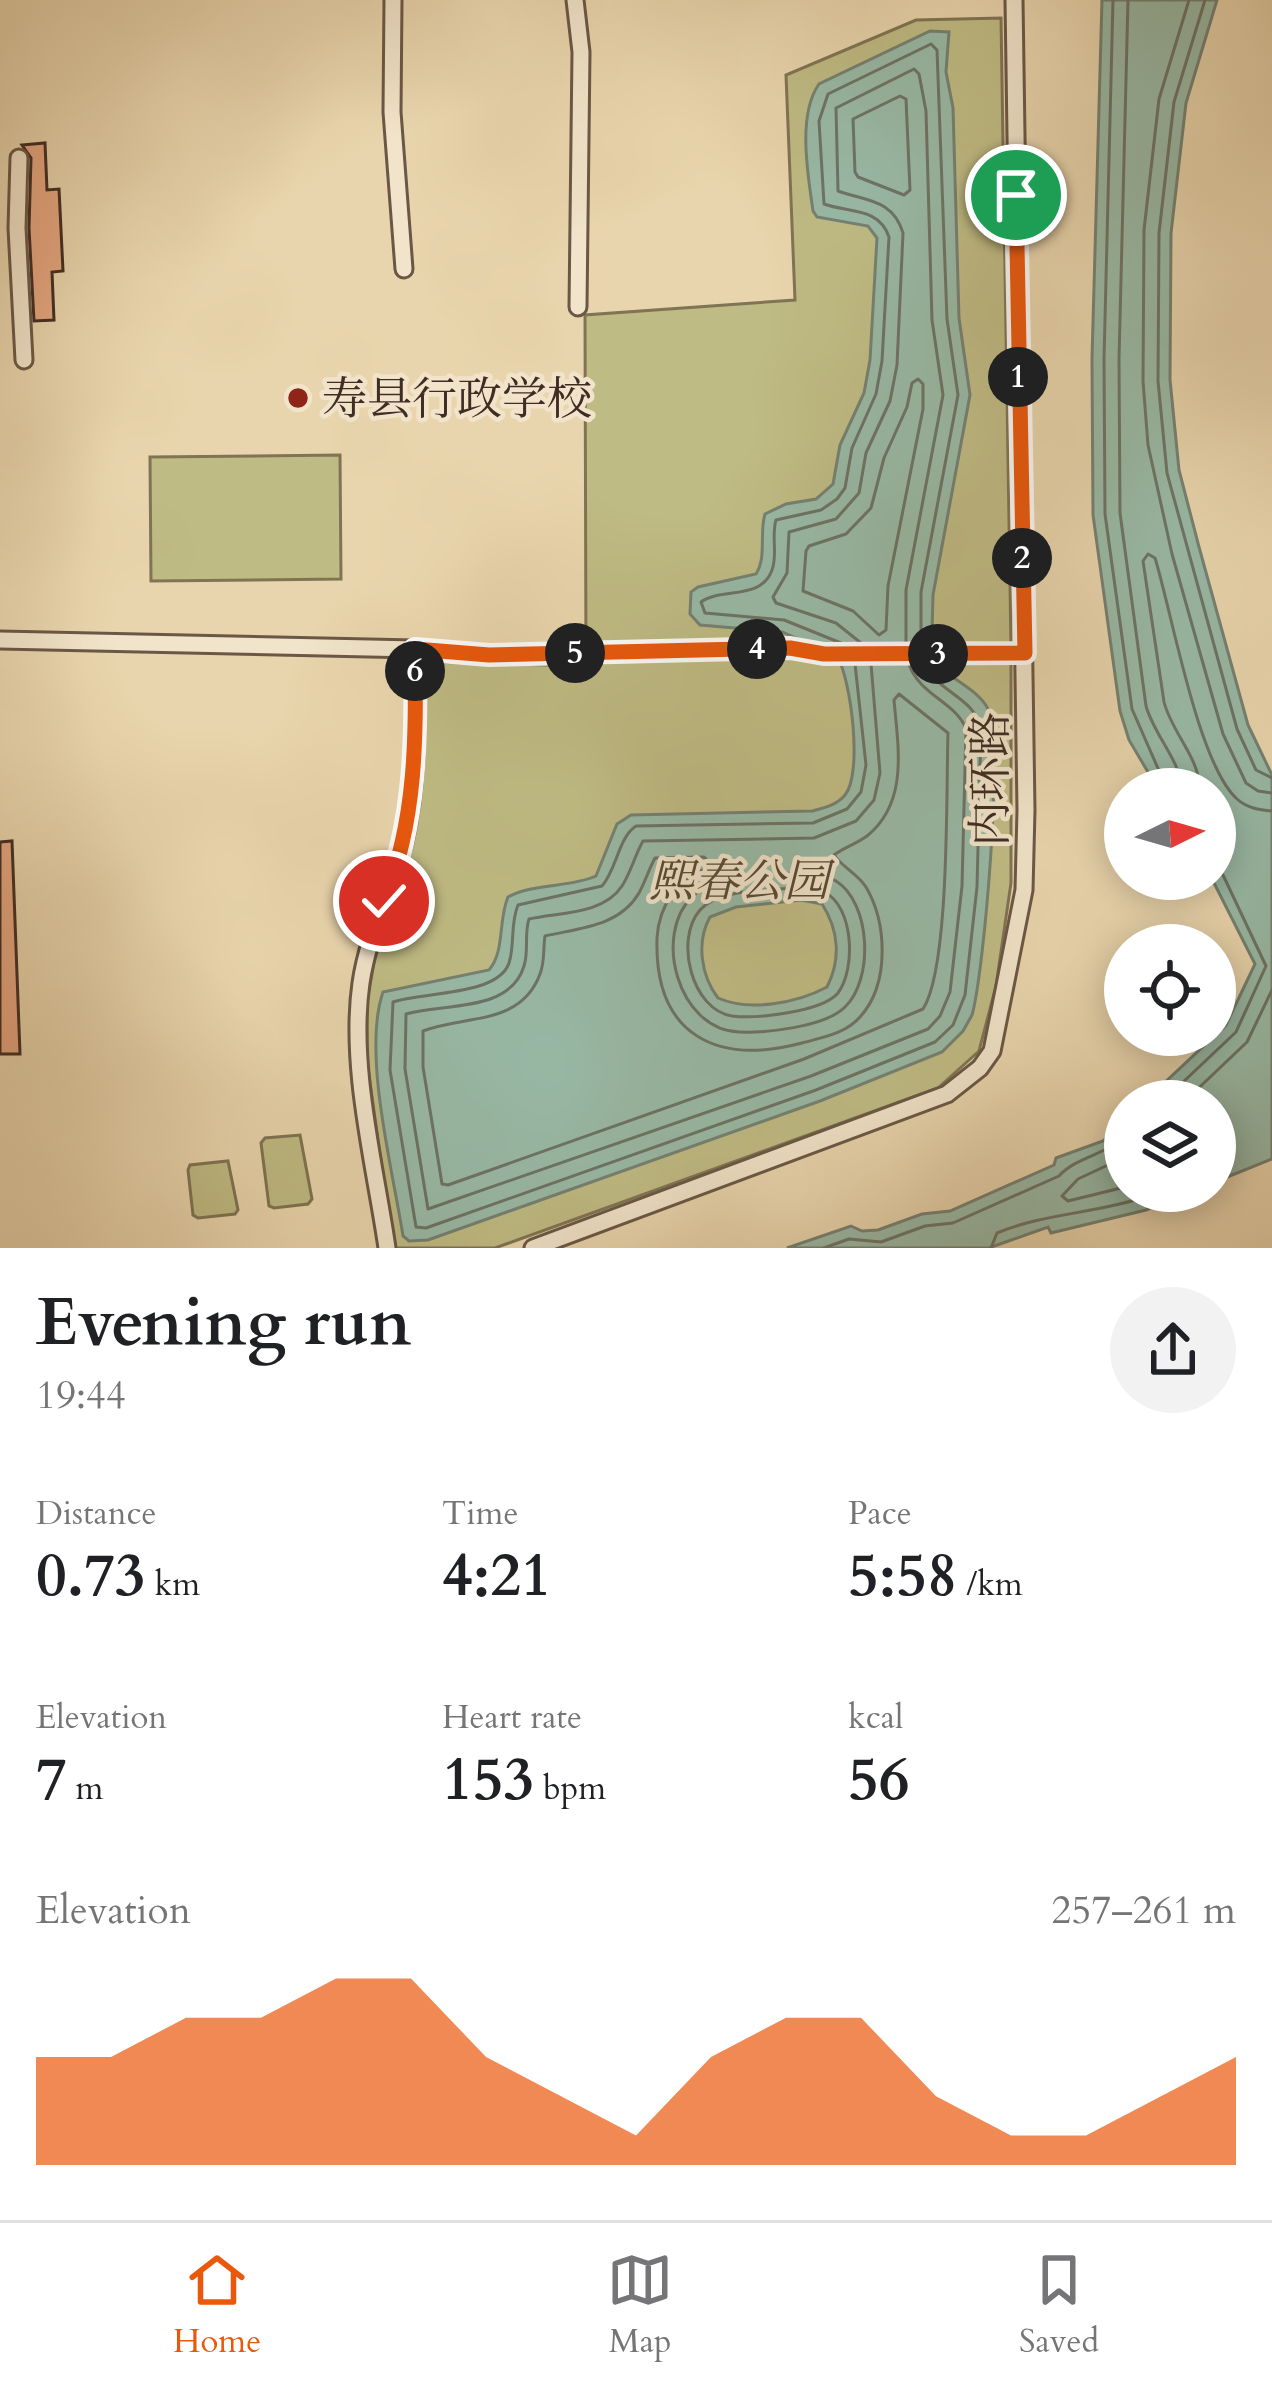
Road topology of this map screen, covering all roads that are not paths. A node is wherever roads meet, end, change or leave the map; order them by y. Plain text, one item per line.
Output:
1 (392, 0) edge
2 (575, 0) edge
3 (1014, 0) edge
4 (19, 158) dead end
5 (9, 228) edge
6 (404, 269) dead end
7 (578, 308) dead end
8 (24, 360) dead end
9 (0, 640) edge
10 (415, 649) junction
11 (1025, 653) junction
12 (387, 1248) edge
13 (533, 1248) edge

1 - 6 street
2 - 7 street
3 - 11 street, 内环路
4 - 5 street
5 - 8 street
9 - 10 street
10 - 11 street
10 - 12 street
11 - 13 street, 内环路

